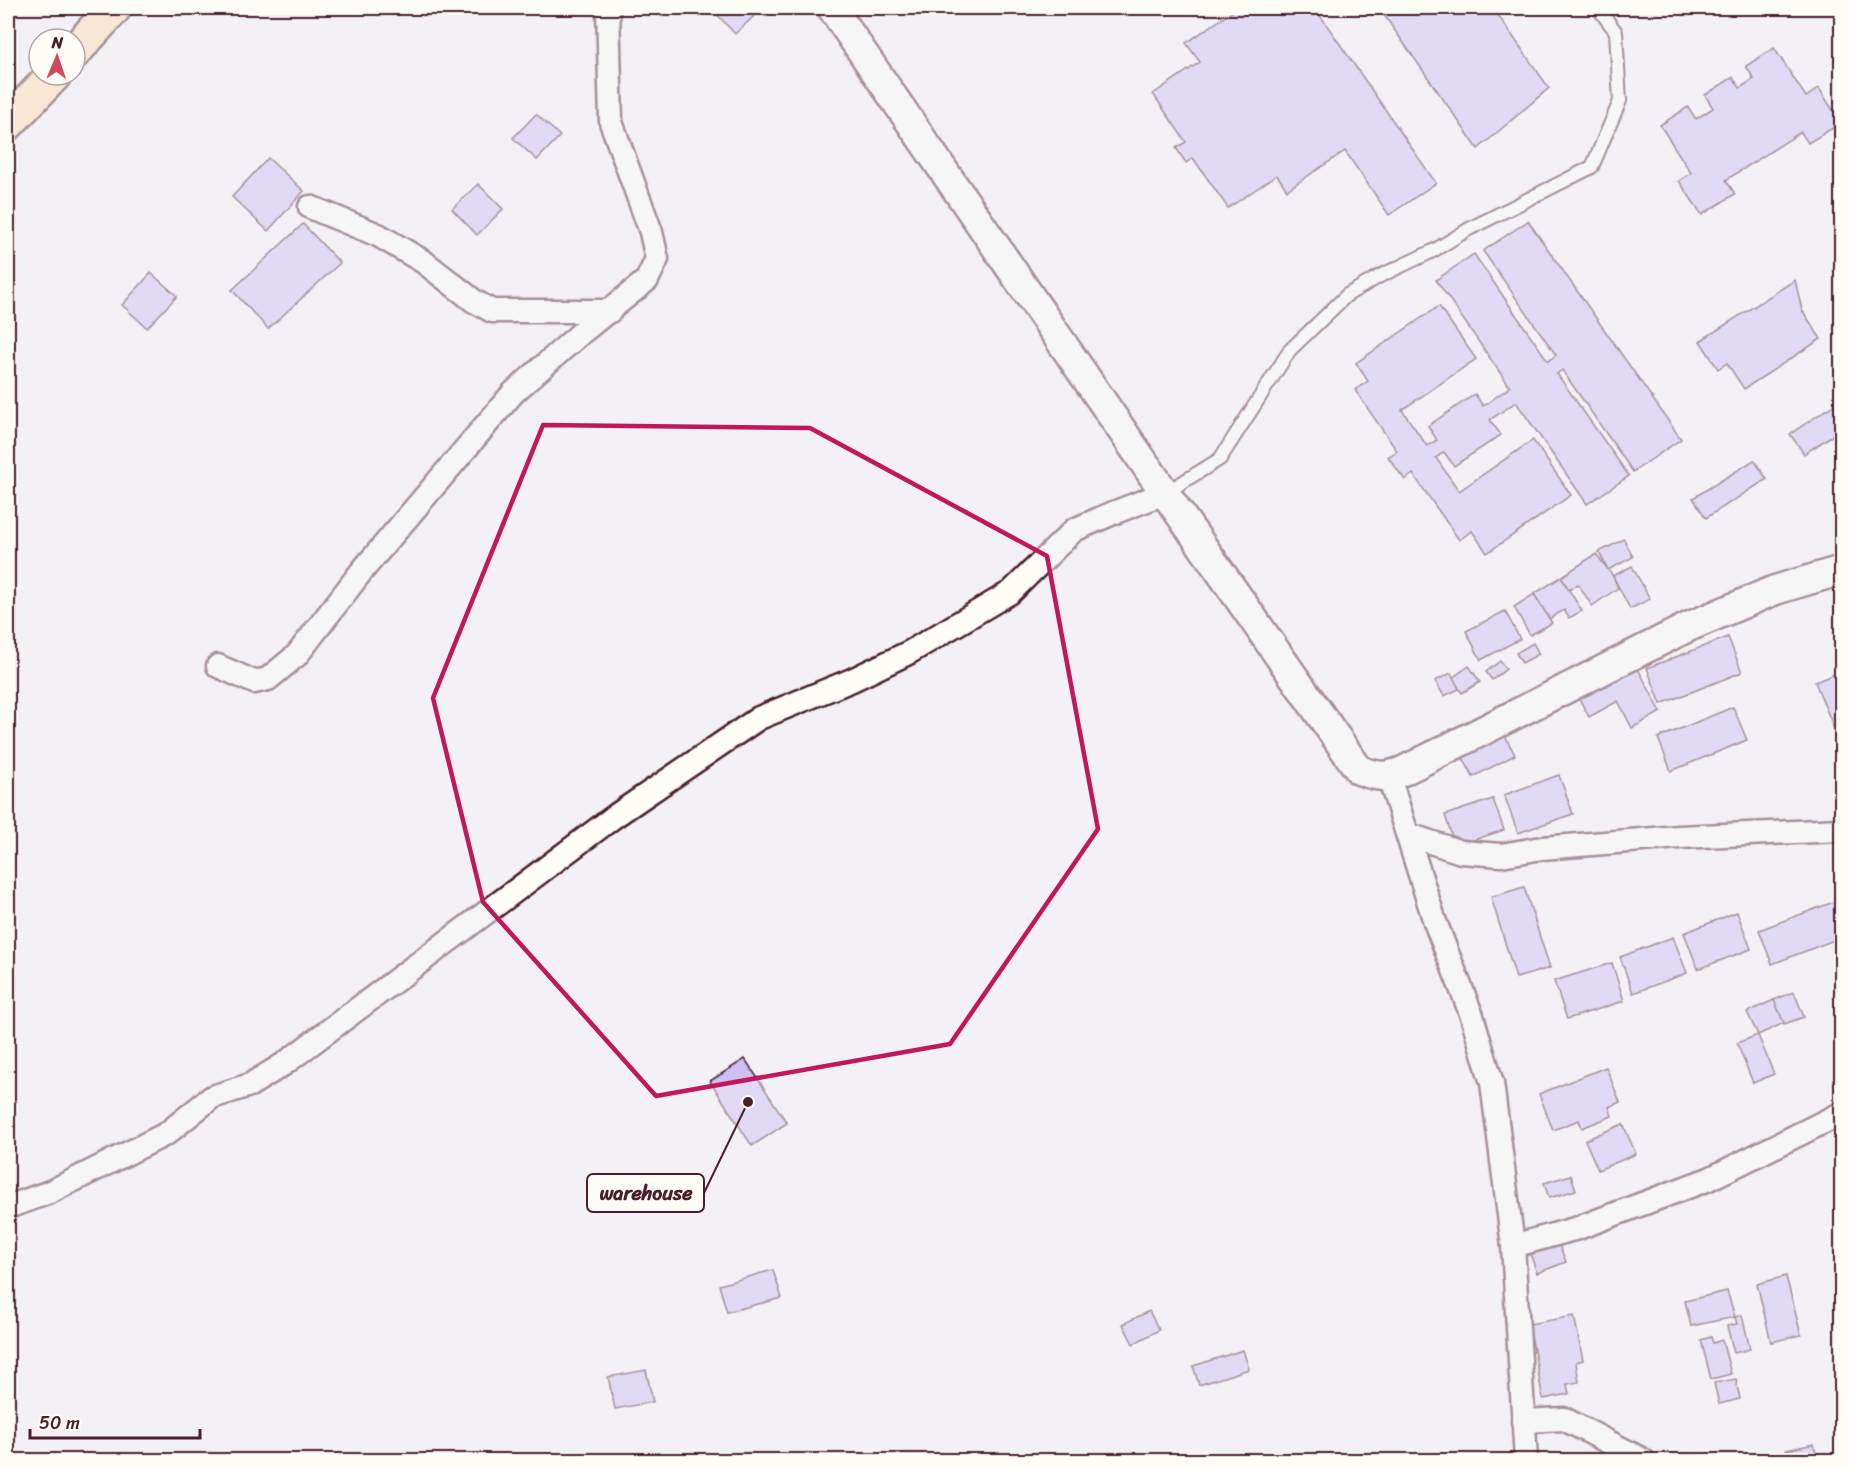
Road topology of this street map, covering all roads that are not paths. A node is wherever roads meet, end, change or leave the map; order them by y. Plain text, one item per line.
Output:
1 (114, 8) edge
2 (608, 8) edge
3 (832, 8) edge
4 (1598, 8) edge
5 (87, 38) edge
6 (42, 87) edge
7 (8, 123) edge
8 (310, 207) dead end
9 (610, 311) junction
10 (1165, 493) junction
11 (1842, 570) edge
12 (218, 666) dead end
13 (1389, 777) junction
14 (1842, 830) edge
15 (1409, 835) junction
16 (1842, 1113) edge
17 (8, 1207) edge
18 (1513, 1246) junction
19 (1524, 1421) junction
20 (1526, 1461) edge
21 (1643, 1461) edge

1 - 5 main road
2 - 9 street
3 - 10 street
4 - 10 lane
6 - 7 main road
8 - 9 street
9 - 12 street
10 - 13 street
10 - 17 street
11 - 13 street
13 - 15 street
14 - 15 street
15 - 18 street
16 - 18 street
18 - 19 street
19 - 20 street
19 - 21 street

